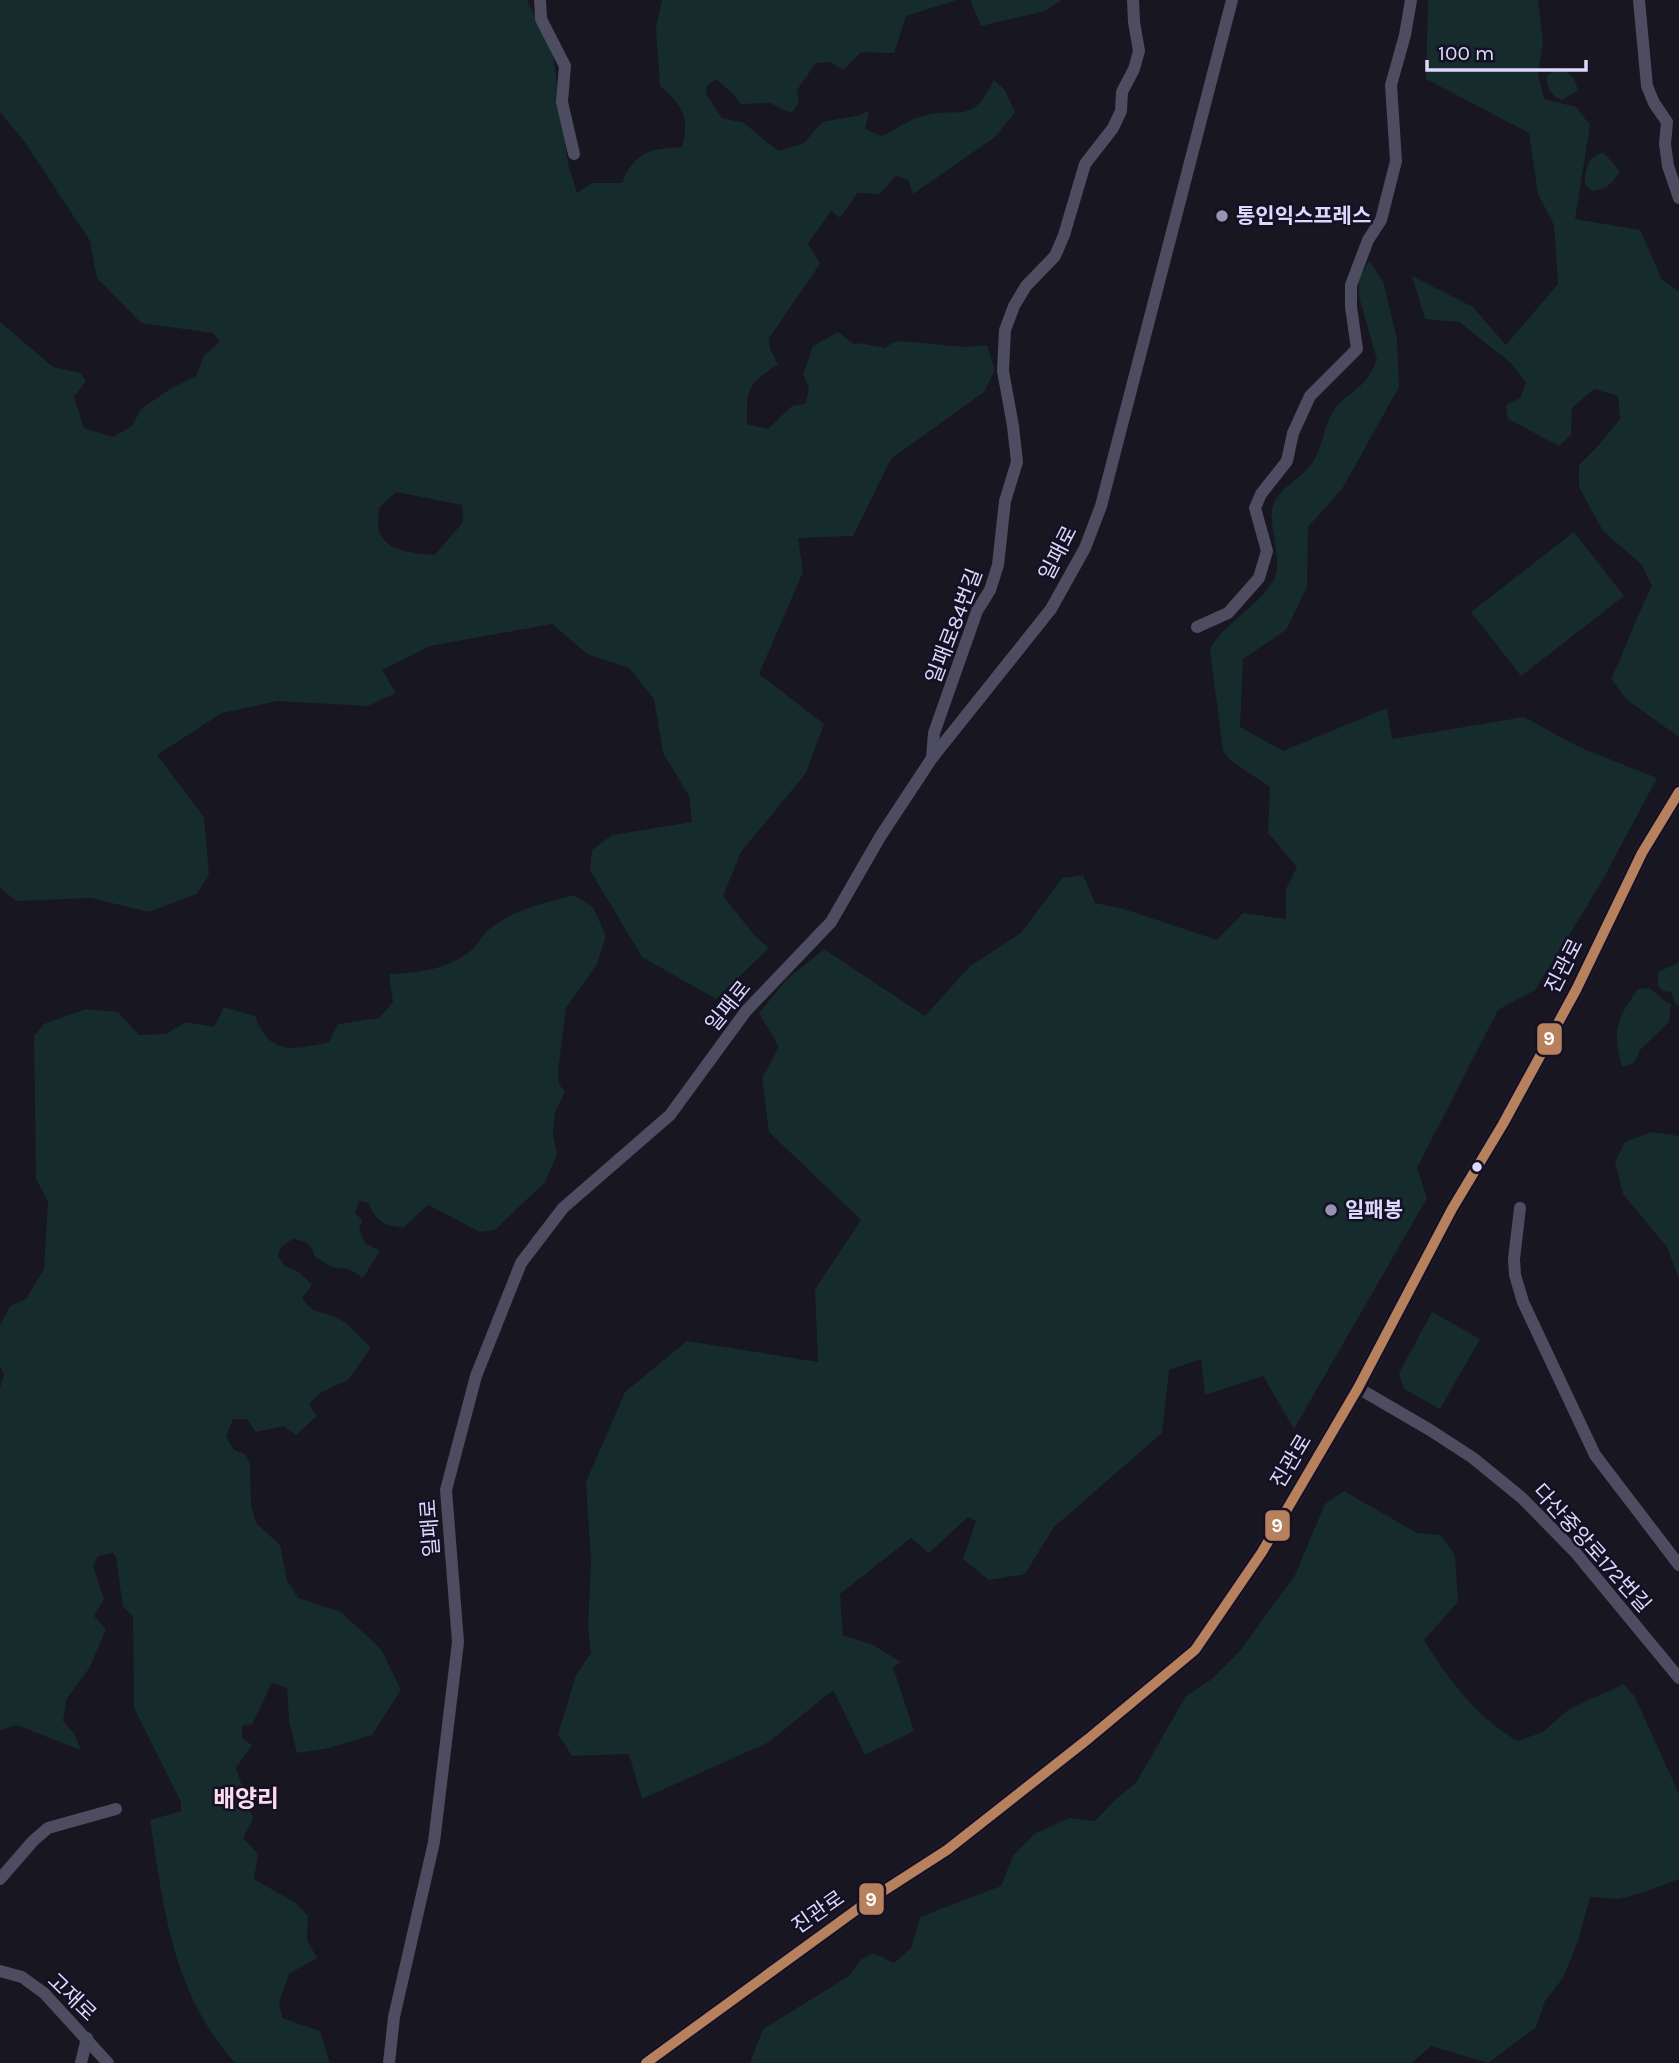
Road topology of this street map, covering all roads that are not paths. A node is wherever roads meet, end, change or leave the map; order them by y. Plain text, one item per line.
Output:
1 (540, 0) edge
2 (1133, 0) edge
3 (1232, 0) edge
4 (1411, 0) edge
5 (1639, 0) edge
6 (574, 154) dead end
7 (1679, 198) edge
8 (1198, 627) dead end
9 (932, 758) junction
10 (1679, 792) edge
11 (1520, 1208) dead end
12 (1358, 1388) junction
13 (1679, 1565) edge
14 (1679, 1678) edge
15 (116, 1809) dead end
16 (0, 1879) edge
17 (0, 1971) edge
18 (87, 2038) junction
19 (81, 2063) edge
20 (108, 2063) edge
21 (389, 2063) edge
22 (646, 2063) edge

1 - 6 street
2 - 9 street, 일패로84번길
3 - 9 street, 일패로
4 - 8 street
5 - 7 street
9 - 21 street, 일패로
10 - 12 main road, 진관로
11 - 13 street
12 - 14 street, 다산중앙로172번길
12 - 22 main road, 진관로
15 - 16 street
17 - 18 street, 고재로
18 - 19 street
18 - 20 street, 고재로

